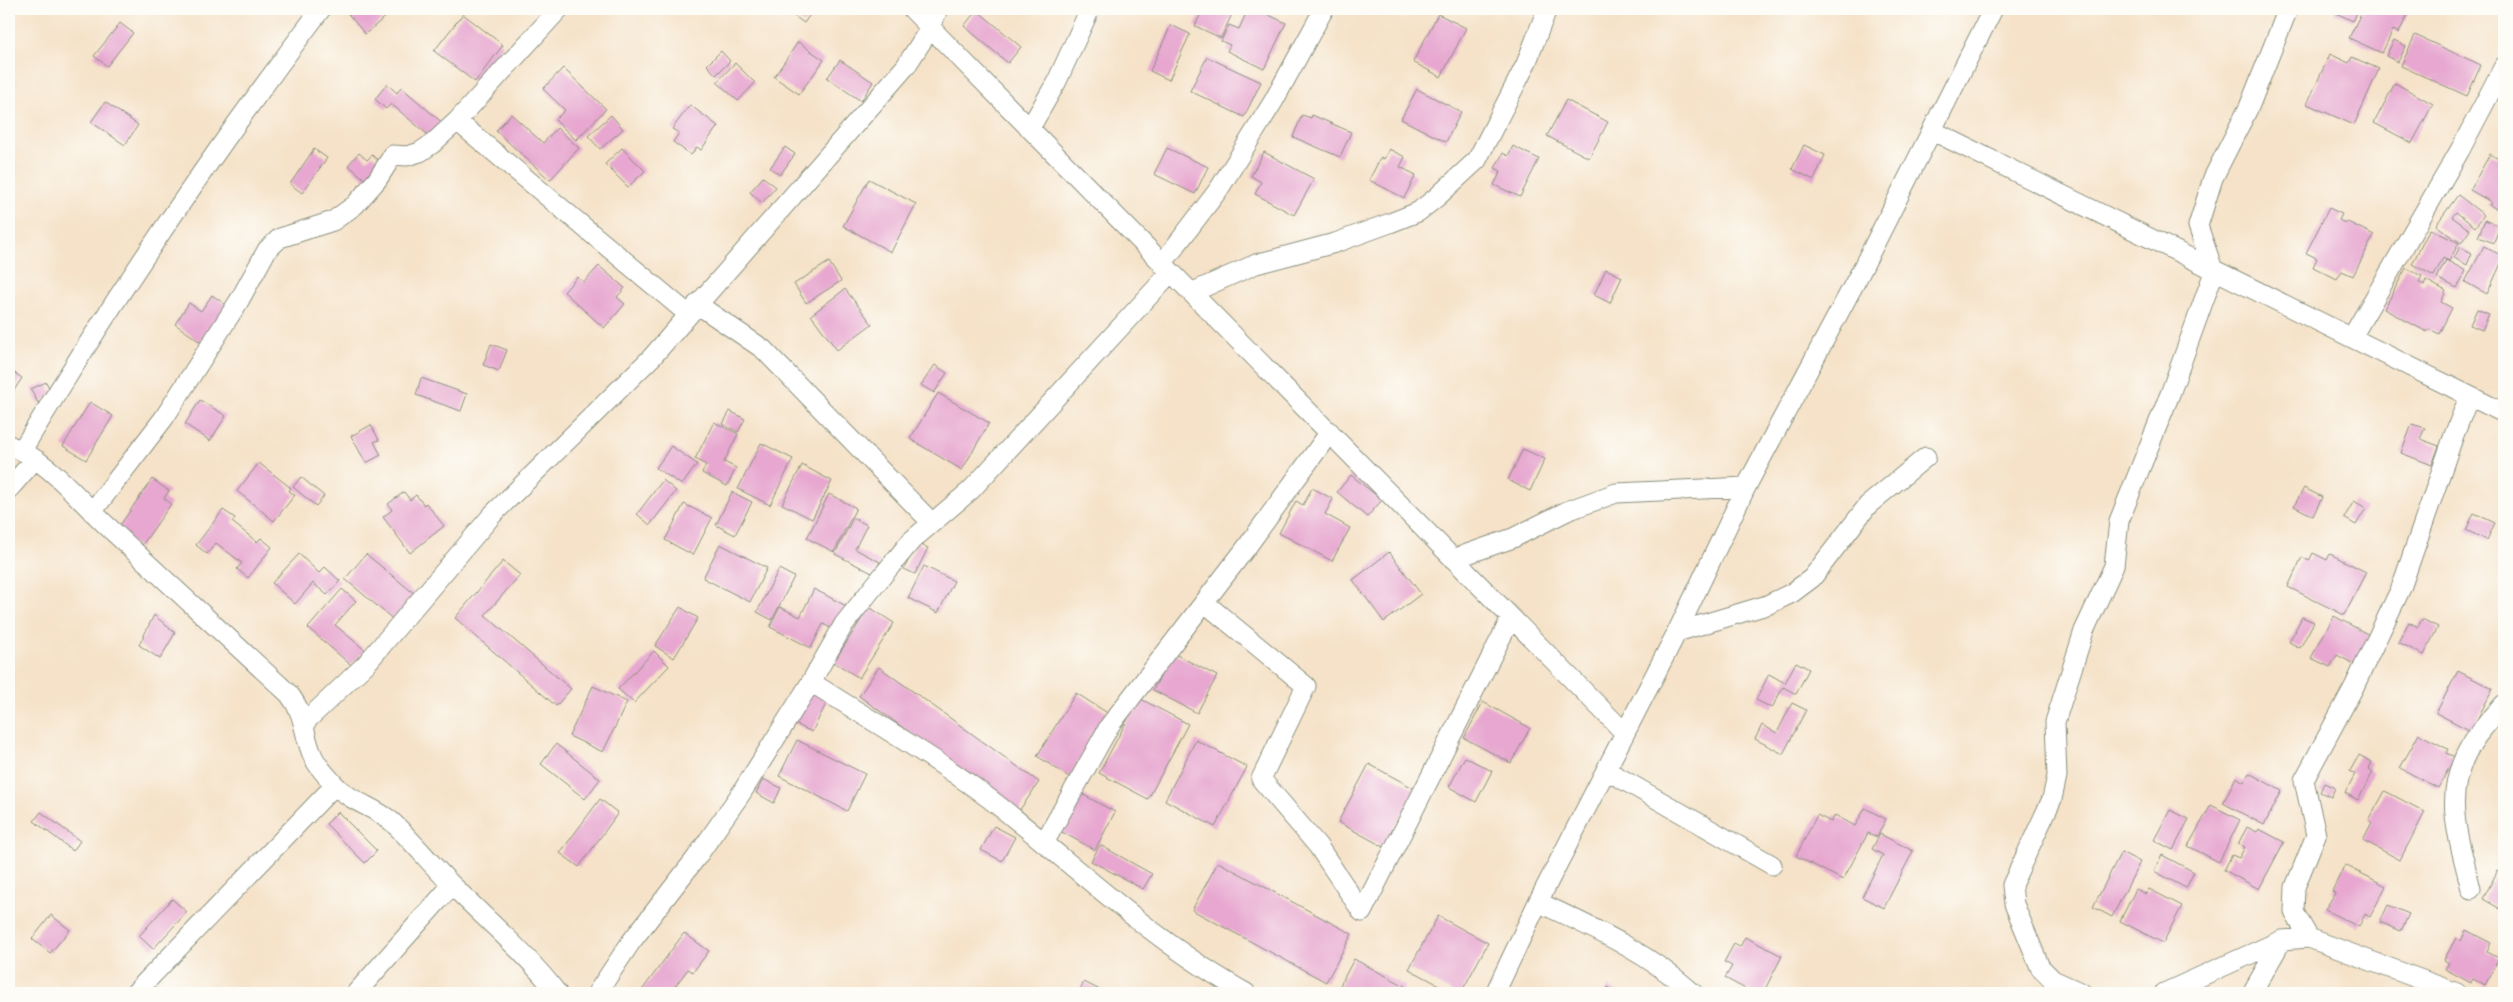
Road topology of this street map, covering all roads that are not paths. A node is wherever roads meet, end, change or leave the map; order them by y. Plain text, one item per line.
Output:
1 (321, 9) edge
2 (559, 9) edge
3 (912, 9) edge
4 (938, 9) edge
5 (1090, 9) edge
6 (1324, 9) edge
7 (1548, 9) edge
8 (1993, 9) edge
9 (2288, 9) edge
10 (931, 27) junction
11 (2504, 66) edge
12 (457, 121) junction
13 (1030, 128) junction
14 (1933, 131) junction
15 (1167, 268) junction
16 (2214, 272) junction
17 (1193, 292) junction
18 (693, 309) junction
19 (2352, 337) junction
20 (2469, 397) junction
21 (2504, 413) edge
22 (1330, 432) junction
23 (22, 451) edge
24 (1926, 457) dead end
25 (1746, 487) junction
26 (9, 488) edge
27 (92, 512) junction
28 (932, 522) junction
29 (1454, 559) junction
30 (1204, 603) junction
31 (1511, 618) junction
32 (1677, 632) junction
33 (811, 682) junction
34 (2504, 704) edge
35 (305, 722) junction
36 (1625, 733) junction
37 (1606, 770) junction
38 (335, 785) junction
39 (1044, 843) junction
40 (1772, 865) dead end
41 (452, 885) junction
42 (2471, 889) dead end
43 (1538, 902) junction
44 (2309, 938) junction
45 (2282, 940) junction
46 (135, 993) edge
47 (356, 993) edge
48 (557, 993) edge
49 (597, 993) edge
50 (1246, 993) edge
51 (1495, 993) edge
52 (1693, 993) edge
53 (2082, 993) edge
54 (2164, 993) edge
55 (2252, 993) edge
56 (2457, 993) edge

1 - 23 street
2 - 12 street
3 - 10 street
4 - 10 street
5 - 13 street
6 - 15 street
7 - 17 street
8 - 14 street
9 - 16 street
10 - 13 street
10 - 18 street
11 - 19 street
12 - 18 street
12 - 27 street
13 - 15 street
14 - 16 street
14 - 25 street
15 - 17 street
15 - 28 street
16 - 19 street
16 - 53 street
17 - 22 street
18 - 28 street
18 - 35 street
19 - 20 street
20 - 21 street
20 - 44 street
22 - 29 street
22 - 30 street
23 - 26 street
23 - 27 street
24 - 32 street
25 - 29 street
25 - 32 street
27 - 35 street
28 - 33 street
29 - 31 street
30 - 31 street
30 - 39 street
31 - 36 street
32 - 36 street
33 - 39 street
33 - 49 street
34 - 42 street
35 - 38 street
36 - 37 street
37 - 40 street
37 - 43 street
38 - 41 street
38 - 46 street
39 - 50 street
41 - 47 street
41 - 48 street
43 - 51 street
43 - 52 street
44 - 45 street
44 - 56 street
45 - 54 street
45 - 55 street

